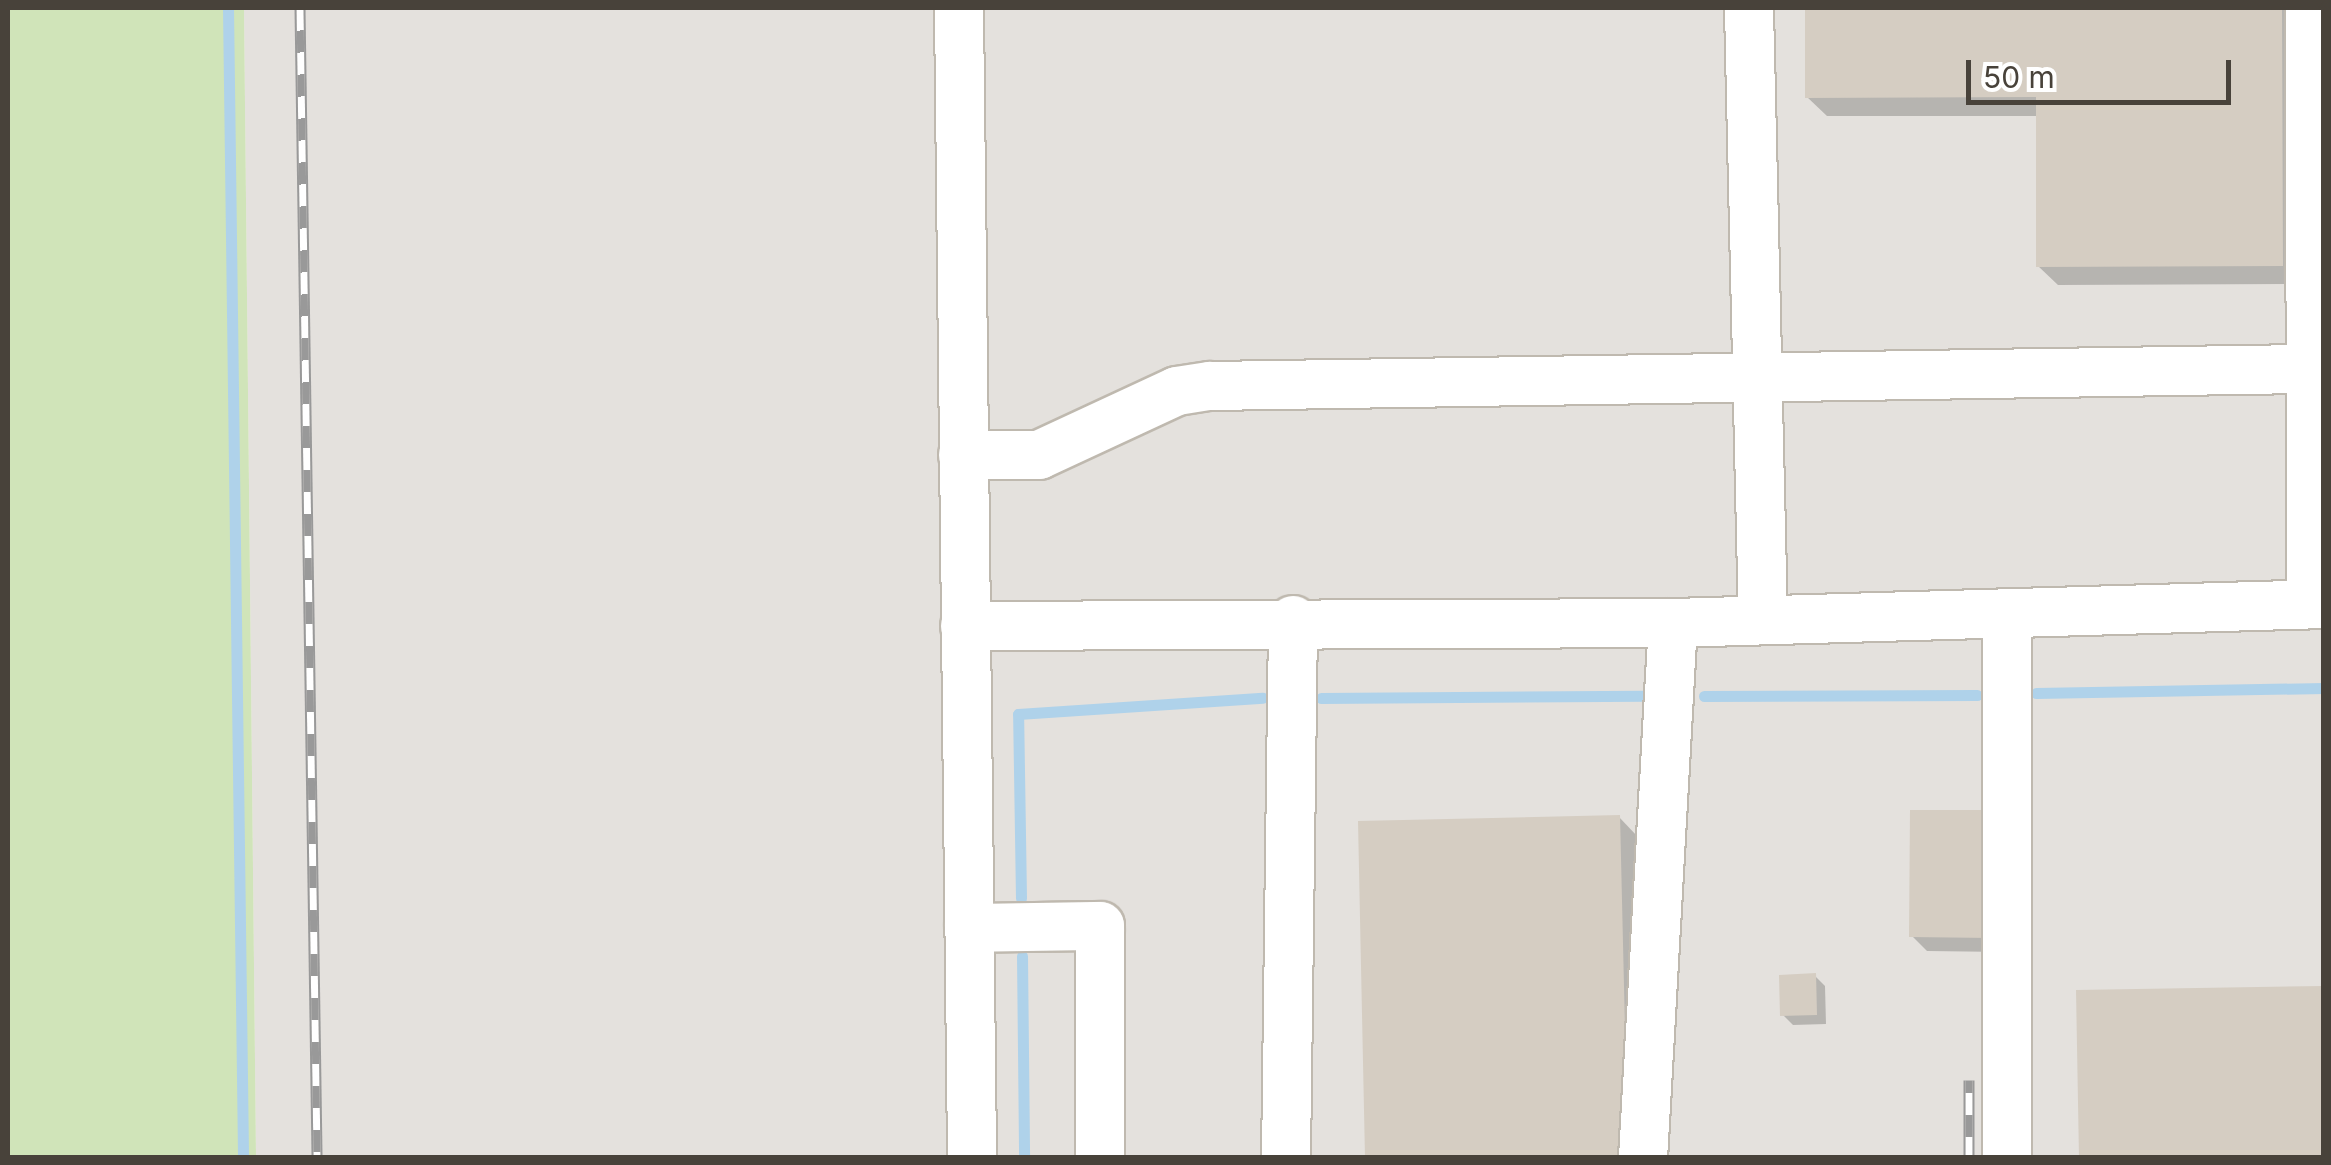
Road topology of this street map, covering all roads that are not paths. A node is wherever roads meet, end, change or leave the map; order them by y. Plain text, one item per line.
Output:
1 (1748, 8) edge
2 (2310, 8) edge
3 (958, 24) edge
4 (2309, 369) junction
5 (1759, 378) junction
6 (963, 455) junction
7 (2317, 604) edge
8 (2007, 613) junction
9 (1293, 620) junction
10 (1763, 620) junction
11 (1673, 623) junction
12 (965, 626) junction
13 (969, 928) junction
14 (972, 1158) edge
15 (1100, 1158) edge
16 (1286, 1158) edge
17 (1642, 1158) edge
18 (2007, 1158) edge

1 - 5 street
2 - 4 street
3 - 6 street
4 - 5 street
4 - 7 street
5 - 6 street
5 - 10 street
6 - 12 street
7 - 8 street
8 - 10 street
8 - 18 street
9 - 11 street
9 - 12 street
9 - 16 street
10 - 11 street
11 - 17 street
12 - 13 street
13 - 14 street
13 - 15 street

